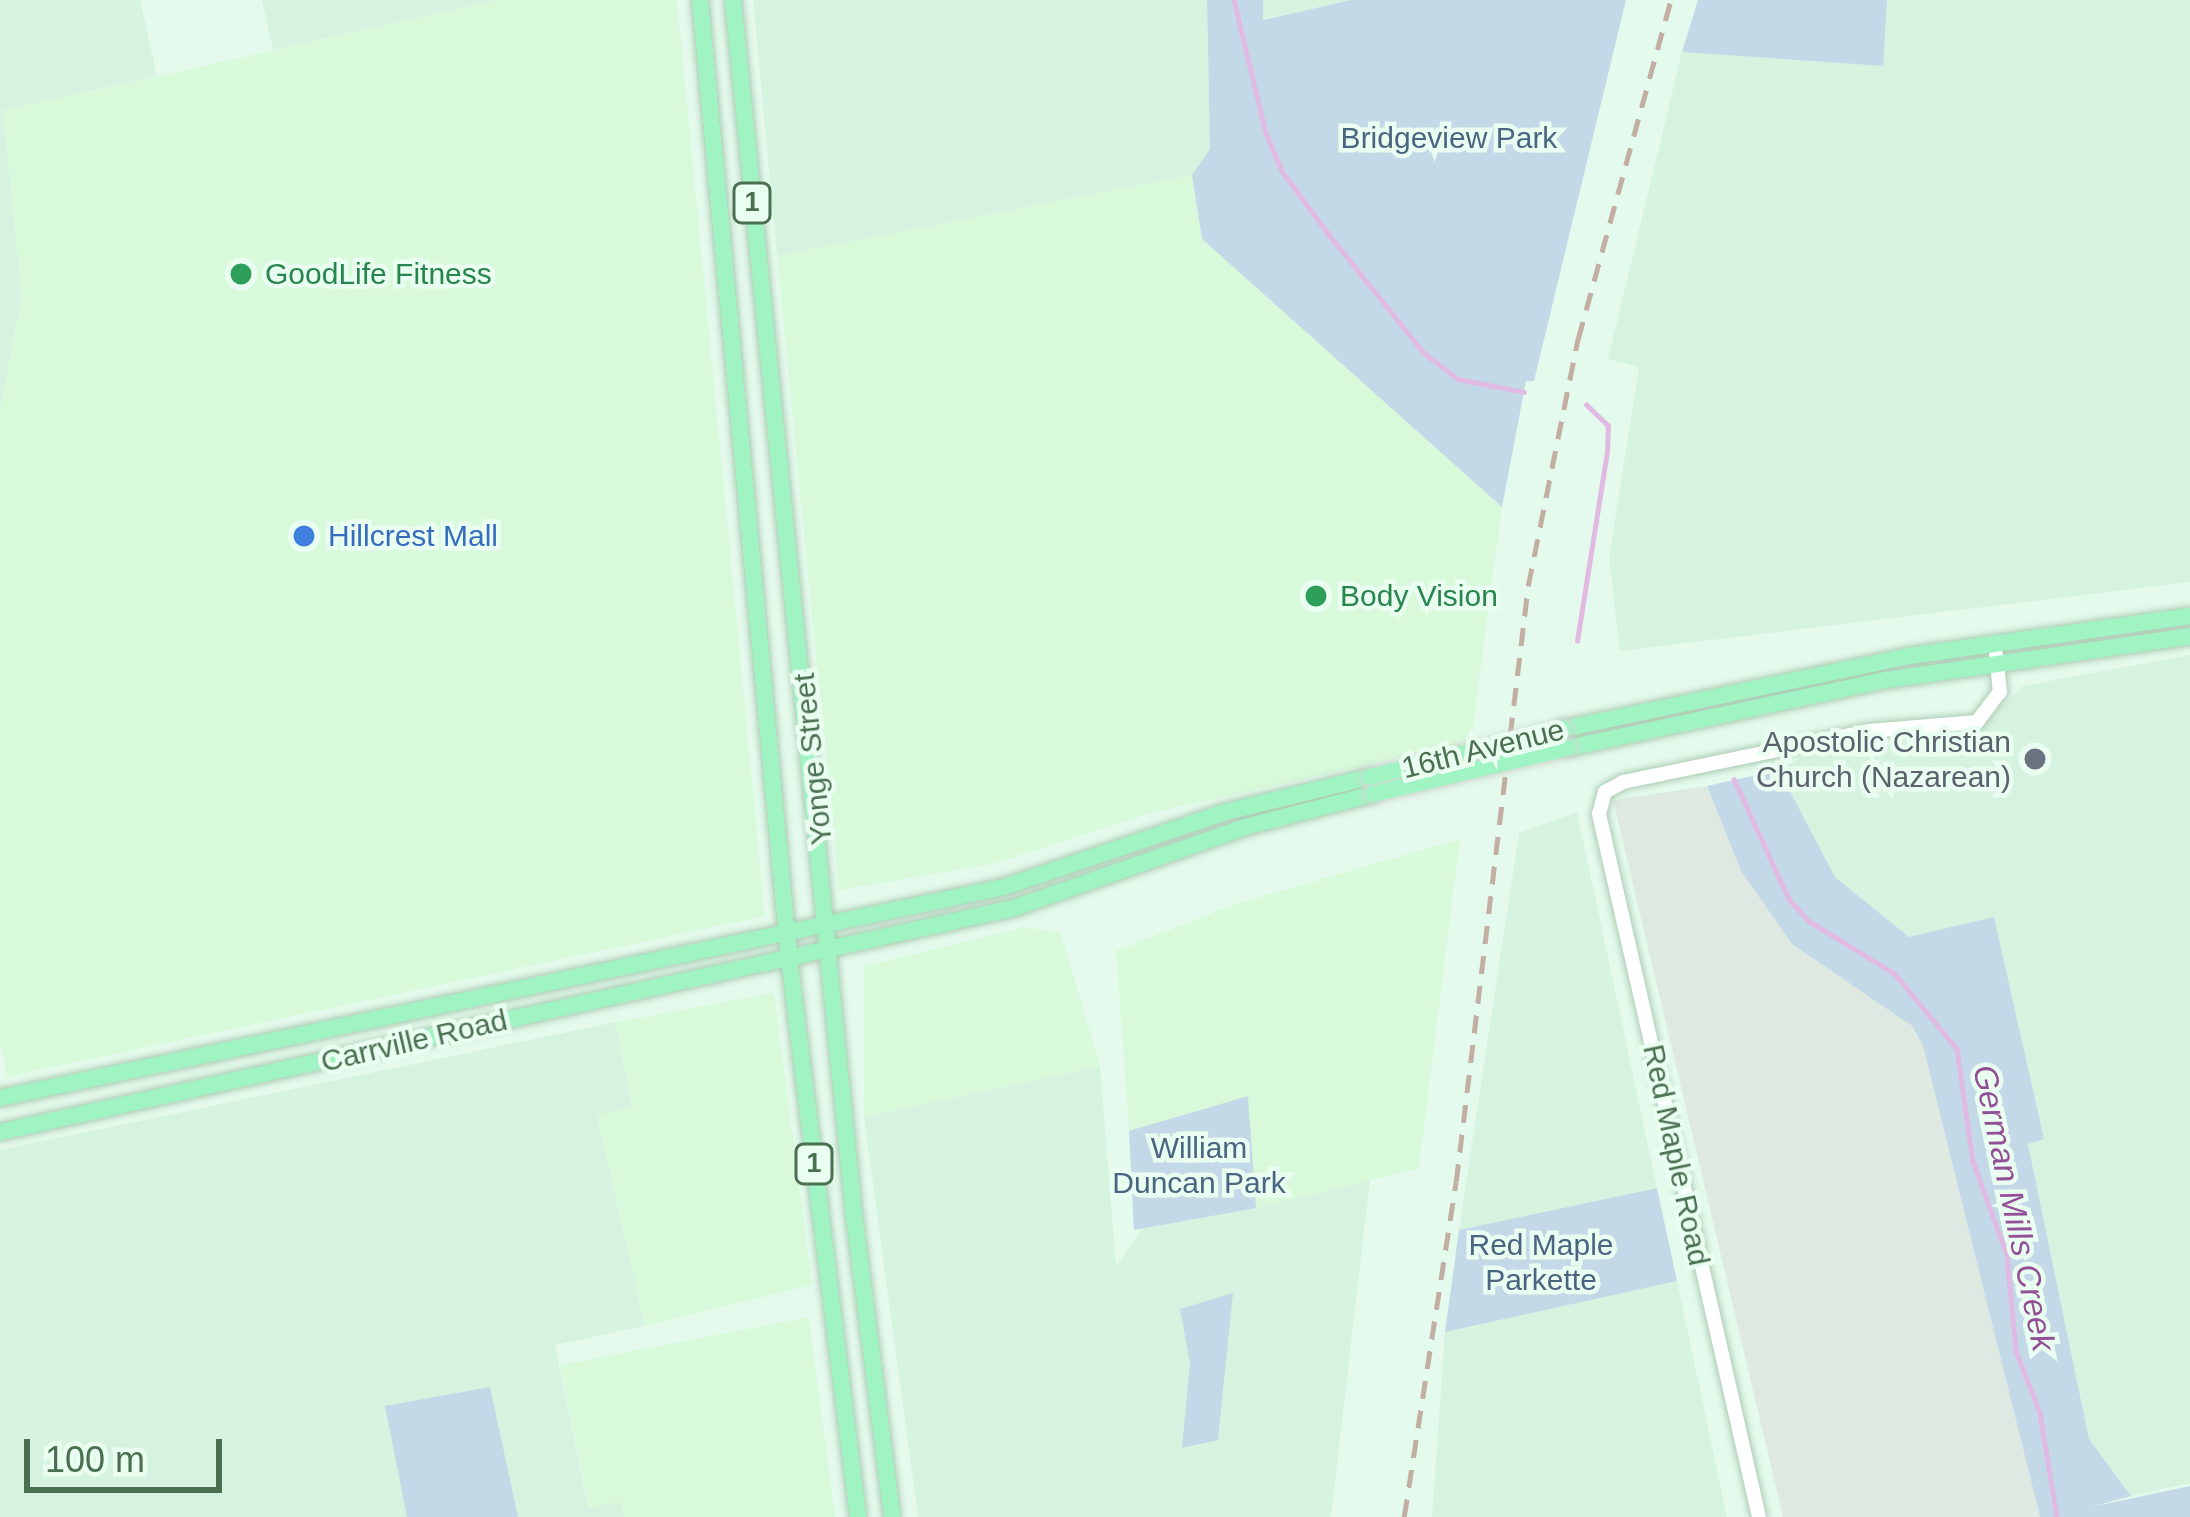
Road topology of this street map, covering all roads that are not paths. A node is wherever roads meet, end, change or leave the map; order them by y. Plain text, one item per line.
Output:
1 (700, 0) edge
2 (733, 0) edge
3 (2190, 616) edge
4 (2190, 636) edge
5 (1994, 643) junction
6 (1998, 664) junction
7 (1371, 785) junction
8 (826, 926) junction
9 (788, 932) junction
10 (827, 953) junction
11 (789, 958) junction
12 (585, 976) junction
13 (592, 1002) junction
14 (430, 1009) junction
15 (437, 1035) junction
16 (0, 1098) edge
17 (0, 1132) edge
18 (858, 1517) edge
19 (892, 1517) edge
20 (1759, 1517) edge

1 - 9 main road, Yonge Street / 1
2 - 8 main road, Yonge Street / 1
3 - 5 main road, 16th Avenue
4 - 6 main road, 16th Avenue
5 - 6 street
5 - 7 main road, 16th Avenue, bridge
6 - 7 main road, 16th Avenue, bridge
6 - 20 street, Red Maple Road
7 - 8 main road, 16th Avenue
7 - 10 main road, 16th Avenue
8 - 9 main road, 16th Avenue
8 - 10 main road, Yonge Street / 1
9 - 11 main road, Yonge Street / 1
9 - 12 main road, Carrville Road
10 - 11 main road, Carrville Road
10 - 19 main road, Yonge Street / 1
11 - 13 main road, Carrville Road
11 - 18 main road, Yonge Street / 1
12 - 13 main road
12 - 14 main road, Carrville Road
13 - 15 main road, Carrville Road
14 - 15 main road
14 - 16 main road, Carrville Road
15 - 17 main road, Carrville Road

